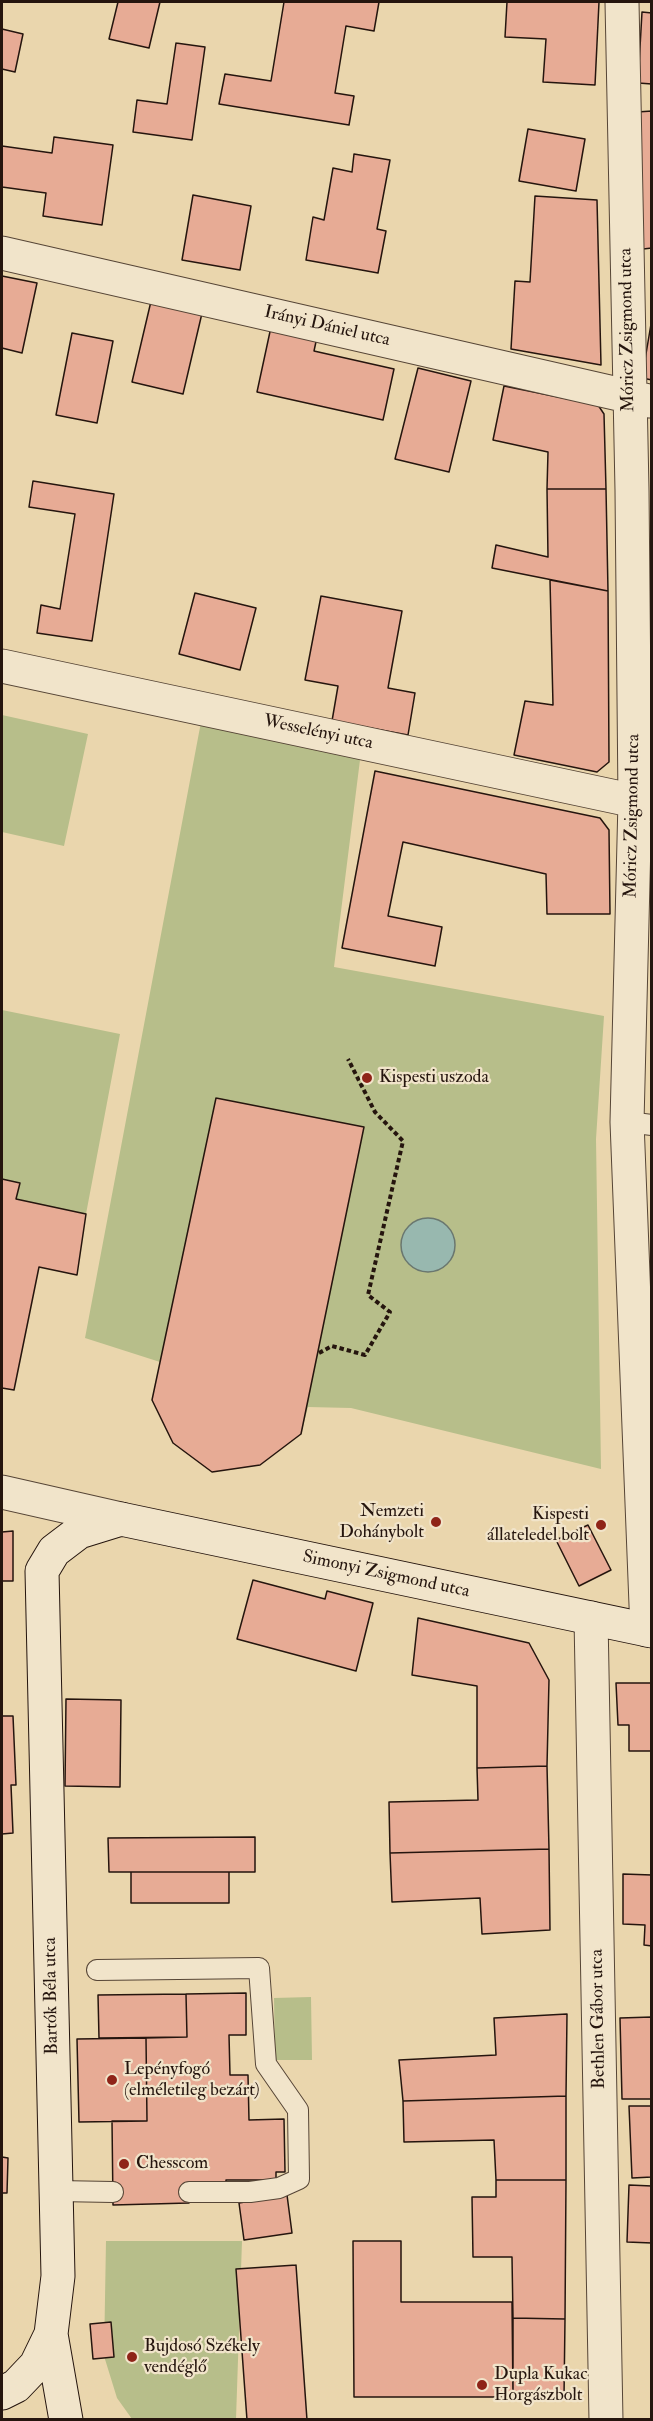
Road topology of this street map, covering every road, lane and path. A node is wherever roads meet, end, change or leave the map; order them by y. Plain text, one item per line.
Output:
1 (622, 2) edge
2 (2, 253) edge
3 (640, 399) edge
4 (642, 479) edge
5 (2, 666) edge
6 (635, 801) junction
7 (348, 1059) dead end
8 (639, 1123) edge
9 (319, 1353) dead end
10 (2, 1492) edge
11 (121, 1519) junction
12 (42, 1571) joint
13 (591, 1618) junction
14 (649, 1630) edge
15 (98, 1970) dead end
16 (57, 2191) junction
17 (112, 2192) dead end
18 (189, 2192) dead end
19 (51, 2334) junction
20 (2, 2393) edge
21 (66, 2420) edge
22 (606, 2420) edge

1 - 3 street, Móricz Zsigmond utca
2 - 3 street, Irányi Dániel utca
3 - 4 street, Móricz Zsigmond utca
4 - 6 street, Móricz Zsigmond utca
5 - 6 street, Wesselényi utca
6 - 8 street, Móricz Zsigmond utca
7 - 9 path
8 - 14 street, Móricz Zsigmond utca
10 - 11 street, Simonyi Zsigmond utca
11 - 12 street, Simonyi Zsigmond utca
11 - 13 street, Simonyi Zsigmond utca
12 - 16 street, Bartók Béla utca
13 - 14 street, Simonyi Zsigmond utca
13 - 22 street, Bethlen Gábor utca
15 - 18 lane
16 - 17 lane
16 - 19 street, Bartók Béla utca
19 - 20 street
19 - 21 street, Bartók Béla utca

